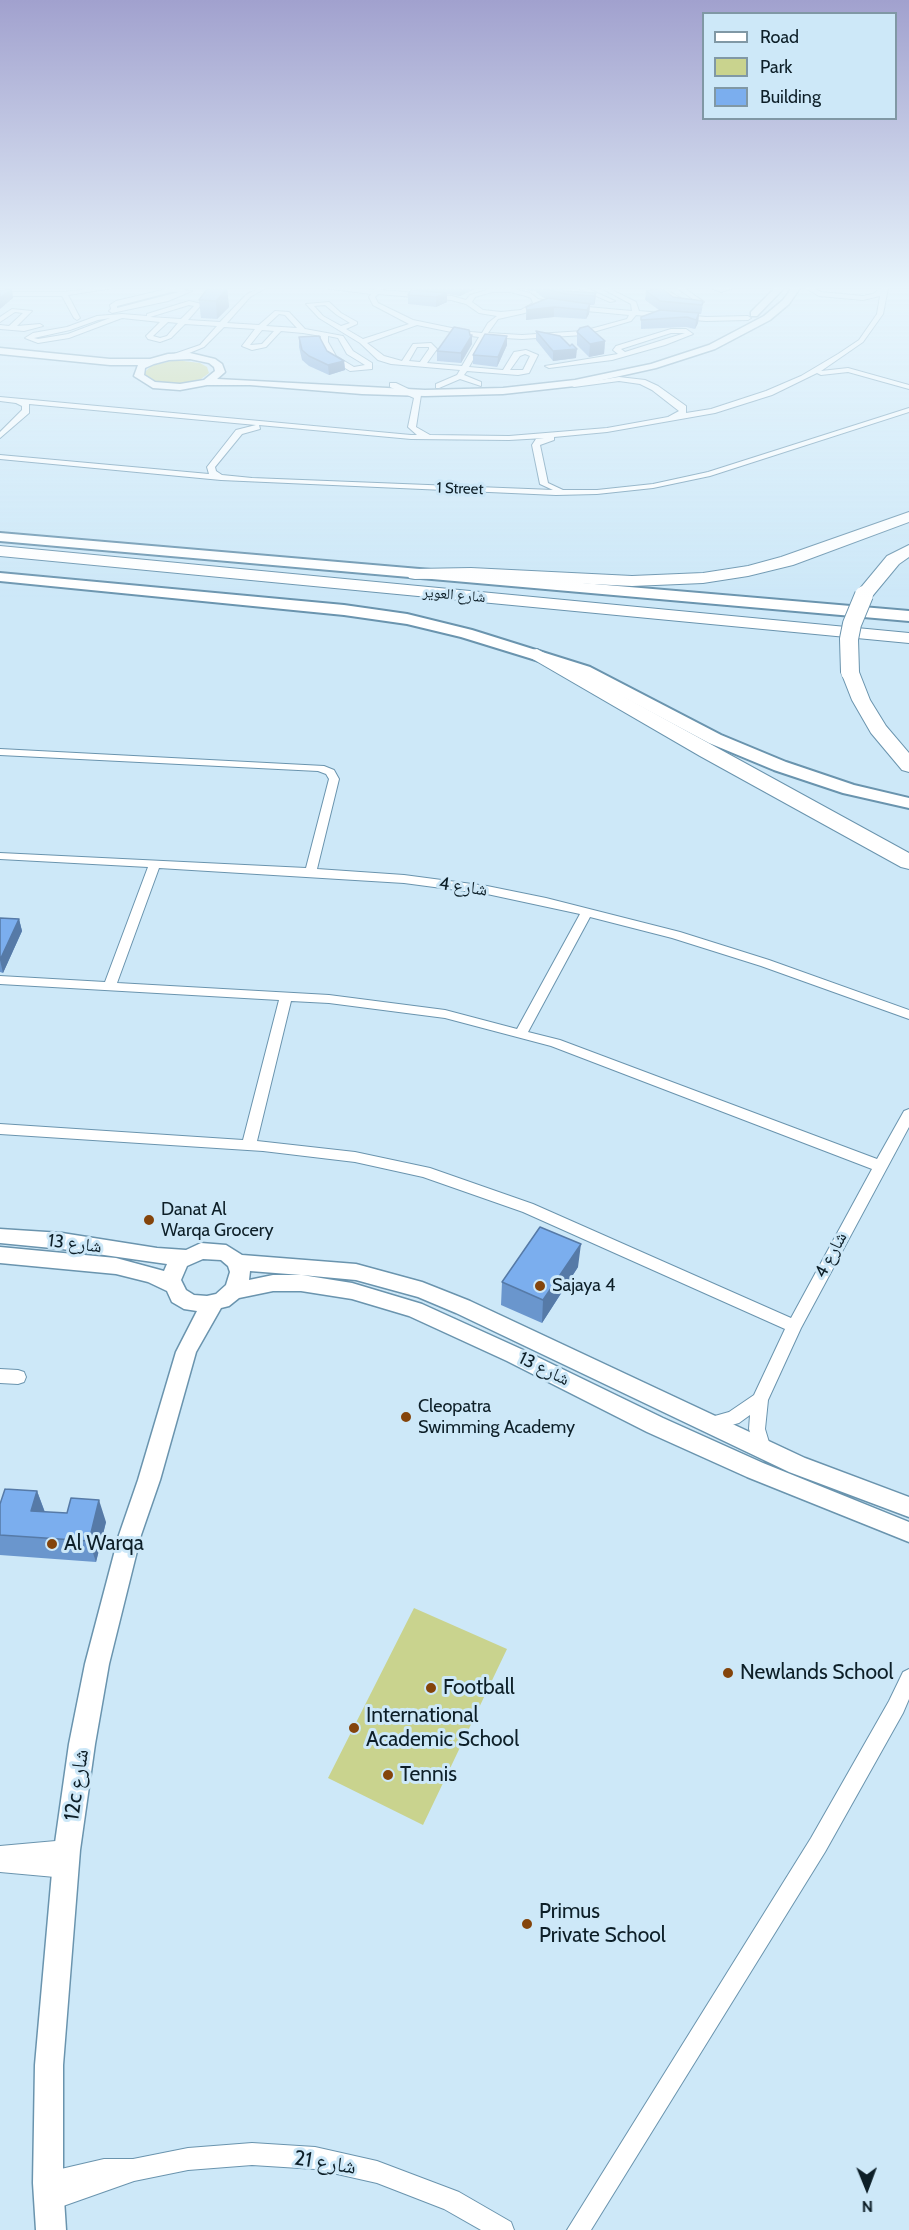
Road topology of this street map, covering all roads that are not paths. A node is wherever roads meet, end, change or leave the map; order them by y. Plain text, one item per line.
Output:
1 (385, 392) edge
2 (485, 392) edge
3 (661, 392) edge
4 (767, 392) edge
5 (414, 393) junction
6 (0, 399) edge
7 (18, 401) junction
8 (909, 410) edge
9 (661, 422) junction
10 (274, 426) junction
11 (586, 433) junction
12 (0, 436) edge
13 (453, 438) junction
14 (0, 457) edge
15 (224, 478) junction
16 (597, 492) junction
17 (909, 518) edge
18 (0, 537) edge
19 (909, 550) edge
20 (0, 551) edge
21 (0, 562) edge
22 (415, 574) junction
23 (0, 577) edge
24 (516, 581) junction
25 (909, 616) edge
26 (909, 629) edge
27 (909, 638) edge
28 (909, 648) edge
29 (537, 654) junction
30 (0, 752) edge
31 (909, 766) edge
32 (909, 803) edge
33 (0, 856) edge
34 (909, 862) edge
35 (155, 864) junction
36 (311, 872) junction
37 (587, 912) junction
38 (0, 980) edge
39 (110, 986) junction
40 (286, 996) junction
41 (909, 1015) edge
42 (521, 1033) junction
43 (909, 1114) edge
44 (0, 1129) edge
45 (249, 1145) junction
46 (880, 1166) junction
47 (0, 1236) edge
48 (0, 1255) edge
49 (185, 1257) junction
50 (237, 1262) junction
51 (178, 1292) junction
52 (233, 1292) junction
53 (214, 1302) junction
54 (794, 1326) junction
55 (186, 1352) junction
56 (0, 1376) edge
57 (18, 1377) dead end
58 (760, 1400) junction
59 (710, 1424) junction
60 (763, 1449) junction
61 (909, 1507) edge
62 (909, 1532) edge
63 (909, 1678) edge
64 (0, 1856) edge
65 (66, 1859) junction
66 (0, 1862) edge
67 (48, 2191) junction
68 (51, 2230) edge
69 (503, 2230) edge
70 (578, 2230) edge

1 - 5 street
2 - 5 street
3 - 9 street
4 - 9 street
5 - 13 street
6 - 7 street
7 - 10 street
7 - 12 street
8 - 16 street, 1 Street
9 - 11 street
10 - 13 street
10 - 15 street
11 - 13 street
11 - 16 street
14 - 15 street, 1 Street
15 - 16 street, 1 Street
17 - 22 highway
18 - 22 main road
19 - 31 highway, bridge
20 - 27 highway, شارع العوير
21 - 28 highway, شارع العوير
22 - 24 main road
23 - 29 main road
24 - 25 main road
24 - 26 highway
29 - 32 main road
29 - 34 highway
30 - 36 street
33 - 35 street, شارع 4
35 - 36 street, شارع 4
35 - 39 street
36 - 37 street, شارع 4
37 - 41 street, شارع 4
37 - 42 street
38 - 39 street
39 - 40 street
40 - 42 street
40 - 45 street
42 - 46 street
43 - 46 street, شارع 4
44 - 45 street
45 - 54 street
46 - 54 street, شارع 4
47 - 49 street, شارع 13
48 - 51 street, شارع 13
49 - 50 street
49 - 51 street
50 - 52 street
50 - 59 street, شارع 13
51 - 53 street
51 - 55 street, 12c شارع
52 - 53 street
52 - 62 street, شارع 13
53 - 55 street, 12c شارع
54 - 58 street, شارع 4
55 - 65 street, 12c شارع
56 - 57 street
58 - 59 street
58 - 60 street, شارع 4
59 - 60 street, شارع 13
60 - 61 street, شارع 13
63 - 70 street
64 - 65 street
65 - 66 street
65 - 67 street, 12c شارع
67 - 68 street, 12c شارع
67 - 69 street, شارع 21

